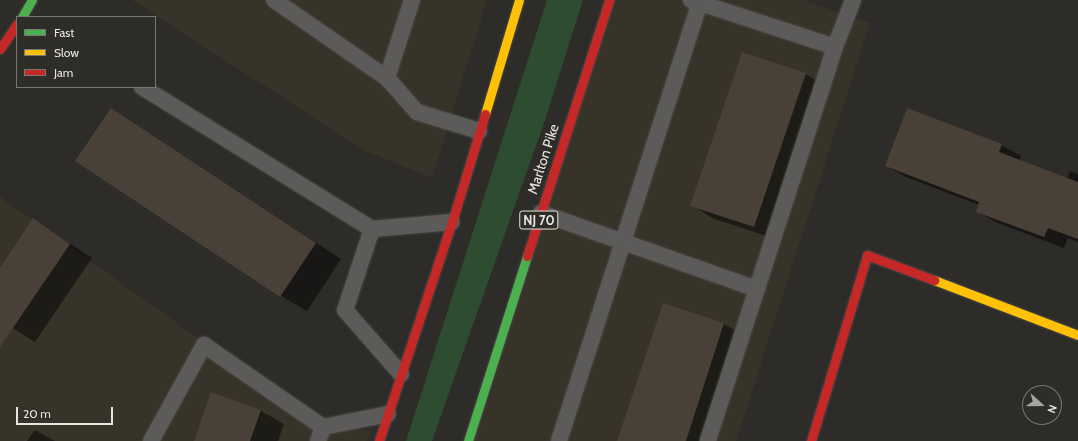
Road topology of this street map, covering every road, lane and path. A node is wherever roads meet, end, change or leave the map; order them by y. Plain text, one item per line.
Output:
1 (32, 0) edge
2 (274, 0) edge
3 (412, 0) edge
4 (519, 0) edge
5 (609, 0) edge
6 (853, 0) edge
7 (696, 2) edge
8 (24, 16) edge
9 (16, 28) edge
10 (835, 47) junction
11 (0, 50) edge
12 (387, 78) junction
13 (144, 88) edge
14 (479, 131) junction
15 (541, 213) junction
16 (452, 222) junction
17 (372, 229) junction
18 (623, 243) junction
19 (757, 289) junction
20 (1078, 335) edge
21 (401, 374) junction
22 (388, 414) junction
23 (321, 434) edge
24 (151, 441) edge
25 (379, 441) edge
26 (468, 441) edge
27 (559, 441) edge
28 (708, 441) edge
29 (811, 441) edge

1 - 8 main road
2 - 12 lane
3 - 12 lane
4 - 14 main road
5 - 15 main road, Marlton Pike / NJ 70
6 - 10 lane
7 - 10 lane
7 - 18 lane
9 - 11 main road
10 - 19 lane
12 - 14 lane
13 - 17 lane
14 - 16 main road
15 - 18 lane
15 - 26 main road, Marlton Pike / NJ 70
16 - 17 lane
16 - 21 main road
17 - 21 lane
18 - 19 lane
18 - 27 lane
19 - 28 lane
20 - 29 main road
21 - 22 main road
22 - 23 lane
22 - 25 main road
23 - 24 lane

